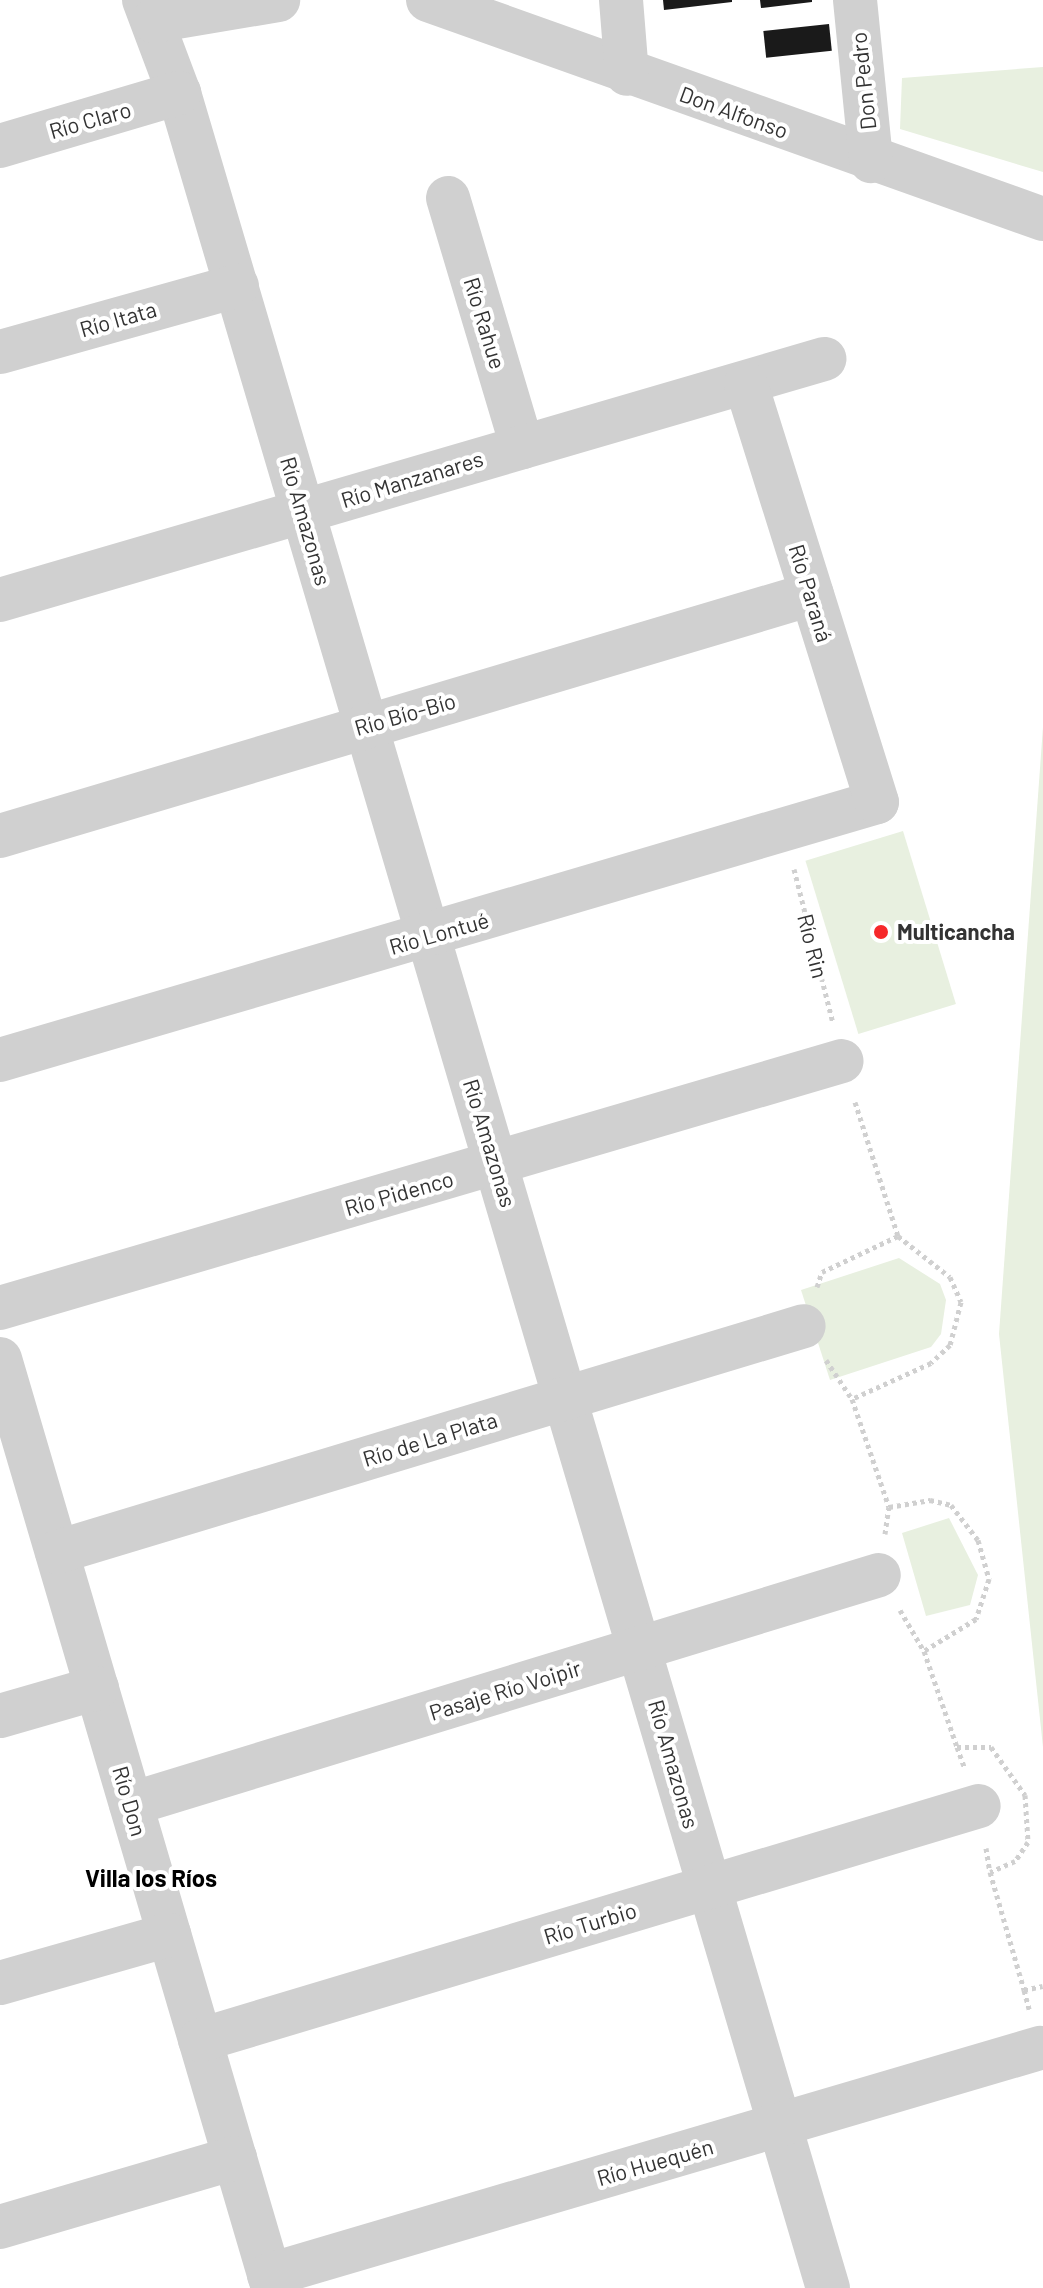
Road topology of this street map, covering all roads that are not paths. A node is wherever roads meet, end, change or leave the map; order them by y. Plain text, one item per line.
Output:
1 (278, 0) edge
2 (428, 0) edge
3 (621, 0) edge
4 (855, 0) edge
5 (149, 10) edge
6 (627, 74) junction
7 (179, 93) junction
8 (0, 146) edge
9 (871, 161) junction
10 (448, 198) dead end
11 (1043, 219) edge
12 (237, 286) junction
13 (0, 352) edge
14 (824, 359) dead end
15 (746, 384) junction
16 (522, 447) junction
17 (303, 512) junction
18 (812, 594) junction
19 (0, 600) edge
20 (366, 725) junction
21 (877, 802) joint
22 (0, 836) edge
23 (429, 936) junction
24 (0, 1060) edge
25 (842, 1061) road end
26 (497, 1165) junction
27 (0, 1308) edge
28 (804, 1326) road end
29 (0, 1359) edge
30 (565, 1399) junction
31 (13, 1452) edge
32 (57, 1552) junction
33 (879, 1575) dead end
34 (640, 1648) junction
35 (97, 1688) junction
36 (0, 1716) edge
37 (131, 1804) junction
38 (979, 1806) dead end
39 (710, 1887) junction
40 (169, 1935) junction
41 (0, 1983) edge
42 (200, 2040) junction
43 (1040, 2048) dead end
44 (781, 2125) junction
45 (235, 2158) junction
46 (0, 2227) edge
47 (271, 2282) edge
48 (828, 2288) edge

1 - 5 street
2 - 6 street, Don Alfonso
3 - 6 street
4 - 9 street, Don Pedro
5 - 7 street, Río Amazonas
6 - 9 street, Don Alfonso
7 - 8 street, Río Claro
7 - 12 street, Río Amazonas
9 - 11 street, Don Alfonso
10 - 16 street, Río Rahue
12 - 13 street, Río Itata
12 - 17 street, Río Amazonas
14 - 15 street, Río Manzanares
15 - 16 street, Río Manzanares
15 - 18 street, Río Paraná
16 - 17 street, Río Manzanares
17 - 19 street, Río Manzanares
17 - 20 street, Río Amazonas
18 - 20 street, Río Bío-Bío
18 - 21 street, Río Paraná
20 - 22 street, Río Bío-Bío
20 - 23 street, Río Amazonas
21 - 23 street, Río Lontué
23 - 24 street, Río Lontué
23 - 26 street, Río Amazonas
25 - 26 street, Río Pidenco
26 - 27 street, Río Pidenco
26 - 30 street, Río Amazonas
28 - 30 street, Río de La Plata
29 - 31 street, Río Don
30 - 32 street, Río de La Plata
30 - 34 street, Río Amazonas
31 - 32 street, Río Don
32 - 35 street, Río Don
33 - 34 street, Pasaje Río Voipir
34 - 37 street, Pasaje Río Voipir
34 - 39 street, Río Amazonas
35 - 36 street
35 - 37 street, Río Don
37 - 40 street, Río Don
38 - 39 street, Río Turbio
39 - 42 street, Río Turbio
39 - 44 street, Río Amazonas
40 - 41 street
40 - 42 street, Río Don
42 - 45 street, Río Don
43 - 44 street, Río Huequén
44 - 47 street, Río Huequén
44 - 48 street, Río Amazonas
45 - 46 street
45 - 47 street, Río Don

